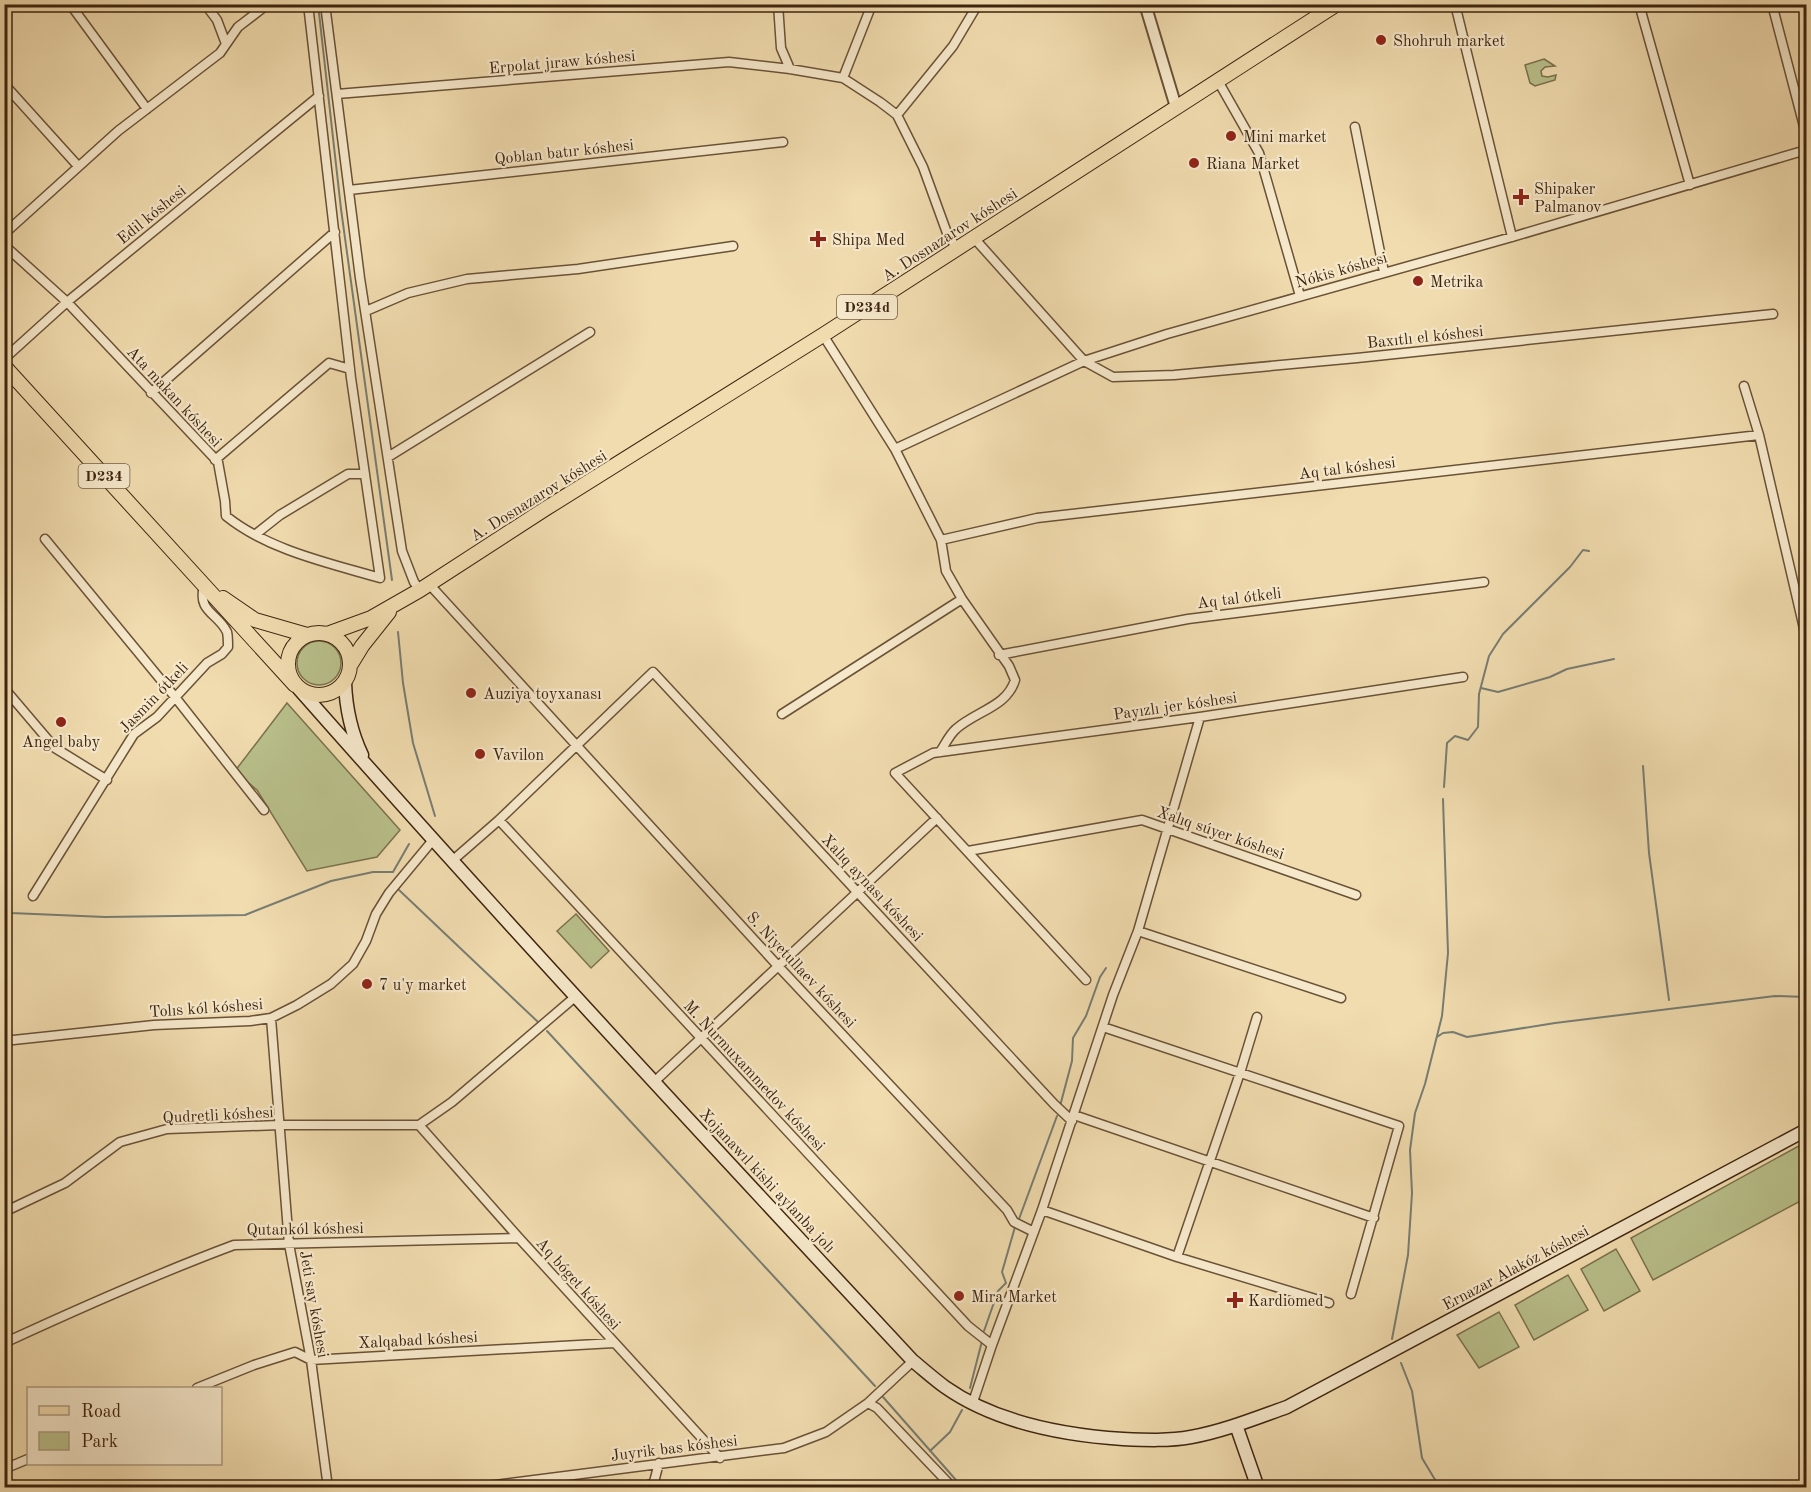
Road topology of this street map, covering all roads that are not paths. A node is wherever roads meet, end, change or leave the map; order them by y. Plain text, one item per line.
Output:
1 (70, 4) edge
2 (205, 4) edge
3 (268, 4) edge
4 (308, 4) edge
5 (325, 4) edge
6 (778, 4) edge
7 (872, 4) edge
8 (978, 4) edge
9 (1145, 4) edge
10 (1337, 4) edge
11 (1455, 4) edge
12 (1639, 4) edge
13 (1772, 4) edge
14 (226, 44) junction
15 (790, 69) junction
16 (843, 78) junction
17 (1218, 81) junction
18 (4, 84) edge
19 (337, 94) junction
20 (319, 96) junction
21 (1176, 107) junction
22 (147, 109) junction
23 (897, 115) junction
24 (1356, 127) dead end
25 (1806, 134) edge
26 (783, 142) dead end
27 (1806, 150) edge
28 (78, 166) junction
29 (1690, 185) junction
30 (349, 190) junction
31 (334, 232) junction
32 (4, 234) edge
33 (1512, 237) junction
34 (974, 238) junction
35 (4, 245) edge
36 (733, 246) dead end
37 (957, 249) junction
38 (1384, 272) junction
39 (1300, 296) junction
40 (67, 302) junction
41 (366, 311) junction
42 (1773, 314) dead end
43 (590, 332) dead end
44 (823, 335) junction
45 (4, 359) edge
46 (1084, 361) junction
47 (4, 366) edge
48 (350, 369) junction
49 (1744, 386) dead end
50 (151, 393) junction
51 (1759, 435) junction
52 (895, 449) junction
53 (388, 457) junction
54 (215, 459) junction
55 (365, 474) junction
56 (256, 534) junction
57 (45, 539) dead end
58 (941, 540) junction
59 (1484, 582) dead end
60 (204, 586) junction
61 (425, 587) junction
62 (962, 599) junction
63 (394, 606) junction
64 (327, 634) junction
65 (307, 635) junction
66 (1806, 637) edge
67 (999, 655) junction
68 (351, 664) junction
69 (1463, 677) dead end
70 (345, 683) junction
71 (297, 687) junction
72 (4, 688) edge
73 (175, 697) junction
74 (782, 714) dead end
75 (1200, 717) junction
76 (576, 747) junction
77 (940, 752) junction
78 (368, 767) junction
79 (107, 780) junction
80 (264, 810) dead end
81 (937, 818) junction
82 (499, 820) junction
83 (1167, 828) junction
84 (433, 840) junction
85 (968, 851) junction
86 (452, 861) junction
87 (857, 892) junction
88 (1356, 895) dead end
89 (33, 896) dead end
90 (1138, 931) junction
91 (778, 966) junction
92 (1086, 980) dead end
93 (575, 997) junction
94 (1341, 998) dead end
95 (1257, 1017) dead end
96 (271, 1018) junction
97 (1103, 1027) junction
98 (700, 1038) junction
99 (4, 1041) edge
100 (1240, 1073) junction
101 (654, 1082) junction
102 (1073, 1118) junction
103 (280, 1125) junction
104 (419, 1125) junction
105 (1806, 1130) edge
106 (1209, 1163) junction
107 (1042, 1210) junction
108 (4, 1212) edge
109 (1374, 1218) junction
110 (1034, 1232) junction
111 (519, 1239) junction
112 (289, 1244) junction
113 (1177, 1257) junction
114 (1351, 1294) dead end
115 (1329, 1303) dead end
116 (4, 1343) edge
117 (614, 1343) junction
118 (992, 1345) junction
119 (311, 1360) junction
120 (913, 1361) junction
121 (202, 1387) edge
122 (973, 1402) junction
123 (868, 1403) junction
124 (1236, 1425) junction
125 (720, 1458) junction
126 (27, 1459) edge
127 (659, 1463) junction
128 (4, 1469) edge
129 (328, 1488) edge
130 (472, 1488) edge
131 (644, 1488) edge
132 (953, 1488) edge
133 (1258, 1488) edge

1 - 22 street
2 - 14 street
3 - 14 street
4 - 20 street
5 - 19 street, S. Niyetullaev kóshesi
6 - 15 street
7 - 16 street
8 - 23 street
9 - 21 street
10 - 17 main road, A. Dosnazarov kóshesi / D234d
11 - 33 street
12 - 29 street
13 - 25 street
14 - 22 street
15 - 16 street, Erpolat jıraw kóshesi
15 - 19 street, Erpolat jıraw kóshesi
16 - 23 street
17 - 21 main road, A. Dosnazarov kóshesi / D234d
17 - 39 street
18 - 28 street
19 - 30 street, S. Niyetullaev kóshesi
20 - 31 street
20 - 40 street, Edil kóshesi
21 - 34 main road, A. Dosnazarov kóshesi / D234d
22 - 28 street
23 - 37 street
24 - 38 street
26 - 30 street, Qoblan batır kóshesi
27 - 29 street, Nókis kóshesi
28 - 32 street
29 - 33 street, Nókis kóshesi
30 - 41 street, S. Niyetullaev kóshesi
31 - 48 street
31 - 50 street
33 - 38 street, Nókis kóshesi
34 - 37 main road, A. Dosnazarov kóshesi / D234d
34 - 46 street, Baxıtlı el kóshesi
35 - 40 street, Ata makan kóshesi
36 - 41 street
37 - 44 main road, A. Dosnazarov kóshesi / D234d
38 - 39 street, Nókis kóshesi
39 - 46 street, Nókis kóshesi
40 - 45 street, Edil kóshesi
40 - 50 street, Ata makan kóshesi
41 - 53 street, S. Niyetullaev kóshesi
42 - 46 street, Baxıtlı el kóshesi
43 - 53 street
44 - 52 street
44 - 61 main road, A. Dosnazarov kóshesi / D234d
46 - 52 street, Nókis kóshesi
47 - 60 main road, Xojanawıl kishi aylanba jolı / D234
48 - 54 street
48 - 55 street
49 - 51 street
50 - 54 street, Ata makan kóshesi
51 - 58 street, Aq tal kóshesi
51 - 66 street
52 - 58 street
53 - 61 street, S. Niyetullaev kóshesi
54 - 56 street, Ata makan kóshesi
55 - 56 street
55 - 56 street, Ata makan kóshesi
57 - 73 street
58 - 62 street
59 - 67 street, Aq tal ótkeli
60 - 65 main road, Xojanawıl kishi aylanba jolı / D234
60 - 71 main road, Xojanawıl kishi aylanba jolı / D234
60 - 73 street, Jasmin ótkeli
61 - 63 main road, A. Dosnazarov kóshesi / D234d
61 - 76 street, S. Niyetullaev kóshesi
62 - 67 street
62 - 74 street
63 - 64 main road, D234d
63 - 68 main road, D234d
64 - 65 main road
64 - 68 main road
65 - 71 main road, D234
67 - 77 street
68 - 70 main road, D234
69 - 75 street, Payızlı jer kóshesi
70 - 71 main road
70 - 78 main road, Xojanawıl kishi aylanba jolı / D234
71 - 78 main road, Xojanawıl kishi aylanba jolı / D234
72 - 79 street
73 - 79 street, Jasmin ótkeli
73 - 80 street
75 - 77 street, Payızlı jer kóshesi
75 - 83 street
76 - 82 street
76 - 87 street, Xalıq aynası kóshesi
76 - 91 street, S. Niyetullaev kóshesi
77 - 81 street, Payızlı jer kóshesi
78 - 84 main road, Xojanawıl kishi aylanba jolı / D234
79 - 89 street, Jasmin ótkeli
81 - 85 street
81 - 87 street
82 - 86 street
82 - 98 street, M. Nurmuxammedov kóshesi
83 - 85 street, Xalıq súyer kóshesi
83 - 88 street, Xalıq súyer kóshesi
83 - 90 street
84 - 86 main road, Xojanawıl kishi aylanba jolı / D234
84 - 96 street, Tolıs kól kóshesi
85 - 92 street
86 - 93 main road, Xojanawıl kishi aylanba jolı / D234
87 - 91 street
87 - 102 street, Xalıq aynası kóshesi
90 - 94 street
90 - 97 street
91 - 98 street
91 - 110 street, S. Niyetullaev kóshesi
93 - 101 main road, Xojanawıl kishi aylanba jolı / D234
93 - 104 street
95 - 100 street
96 - 99 street, Tolıs kól kóshesi
96 - 103 street, Jeti say kóshesi
97 - 100 street
97 - 102 street
98 - 101 street
98 - 118 street, M. Nurmuxammedov kóshesi
100 - 106 street
100 - 109 street
101 - 120 main road, Xojanawıl kishi aylanba jolı / D234
102 - 106 street, Xalıq aynası kóshesi
102 - 107 street
103 - 104 street, Qudretli kóshesi
103 - 108 street, Qudretli kóshesi
103 - 112 street, Jeti say kóshesi
104 - 111 street, Aq bóget kóshesi
105 - 124 main road, Ernazar Alakóz kóshesi / D234
106 - 109 street, Xalıq aynası kóshesi
106 - 113 street
107 - 110 street
107 - 113 street
109 - 114 street
110 - 118 street
111 - 112 street, Qutankól kóshesi
111 - 117 street, Aq bóget kóshesi
112 - 116 street, Qutankól kóshesi
112 - 119 street, Jeti say kóshesi
113 - 115 street
117 - 119 street, Xalqabad kóshesi
117 - 125 street, Aq bóget kóshesi
118 - 122 street
119 - 121 street, Xalqabad kóshesi
119 - 129 street, Jeti say kóshesi
120 - 122 main road, Xojanawıl kishi aylanba jolı / D234
120 - 123 street, Juyrik bas kóshesi
122 - 124 main road, Xojanawıl kishi aylanba jolı / D234
123 - 125 street, Juyrik bas kóshesi
123 - 132 street
124 - 133 main road
125 - 127 street, Juyrik bas kóshesi
126 - 128 street
127 - 130 street, Juyrik bas kóshesi
127 - 131 street

